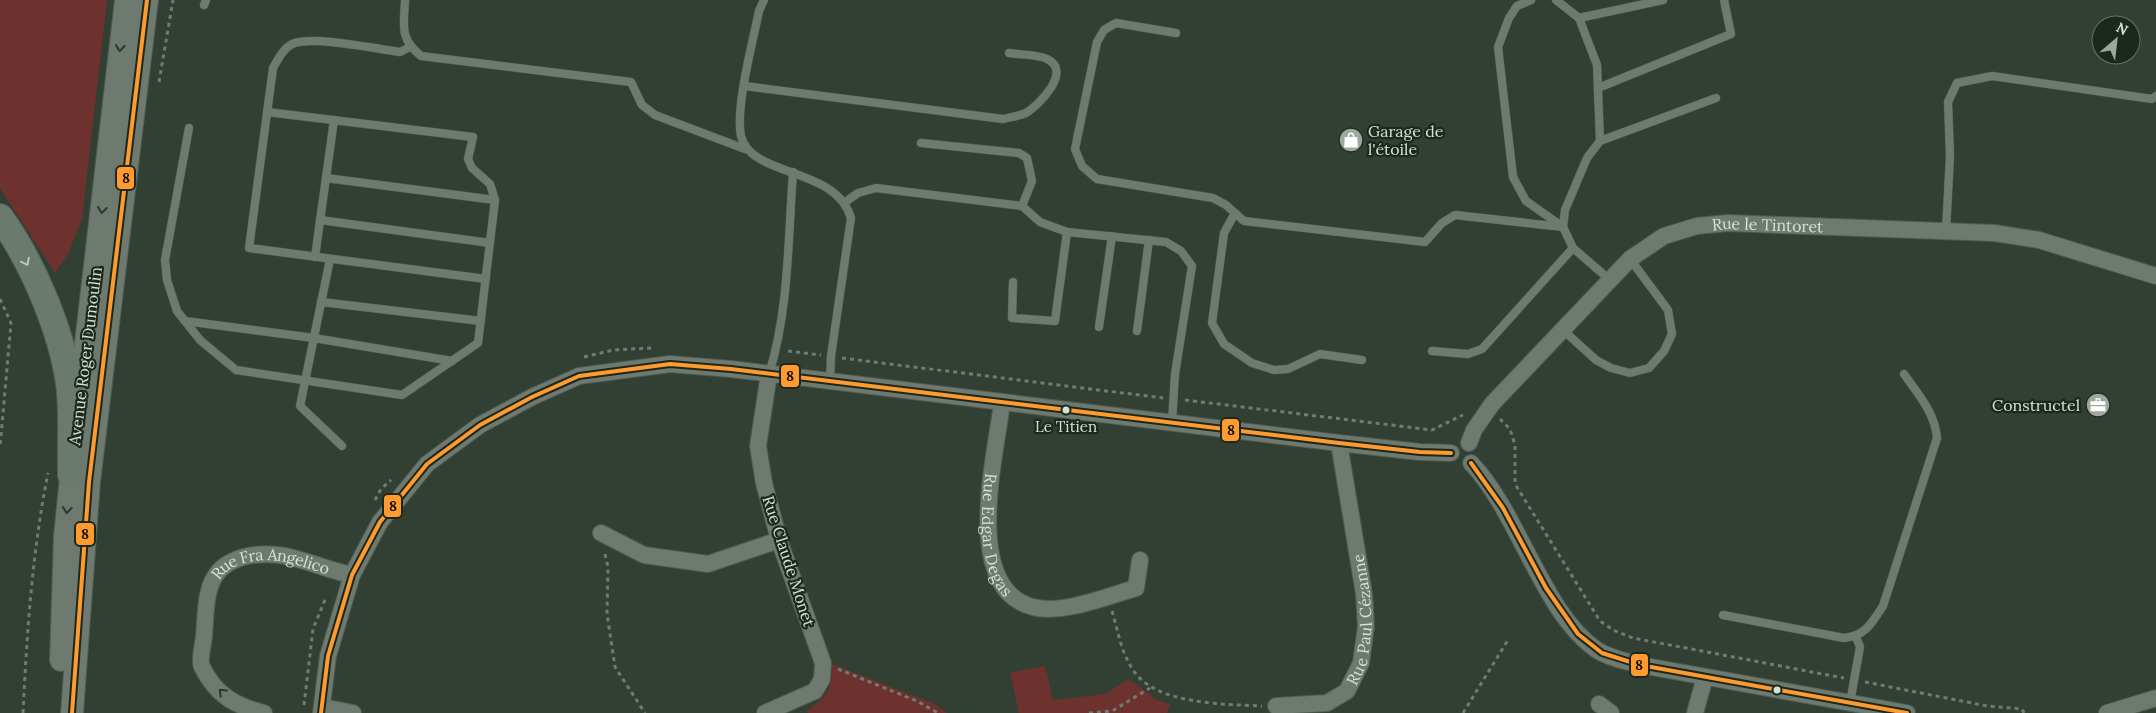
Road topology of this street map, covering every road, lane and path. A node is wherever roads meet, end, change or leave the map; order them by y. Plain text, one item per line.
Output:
1 (126, 0) edge
2 (148, 0) edge
3 (405, 0) edge
4 (764, 0) edge
5 (1531, 0) edge
6 (1556, 0) edge
7 (1662, 0) edge
8 (1724, 0) edge
9 (1579, 18) junction
10 (1176, 33) dead end
11 (410, 47) junction
12 (1009, 53) dead end
13 (745, 86) junction
14 (1598, 88) junction
15 (2156, 96) edge
16 (1716, 98) dead end
17 (267, 112) junction
18 (334, 120) junction
19 (189, 128) dead end
20 (1600, 141) junction
21 (922, 143) dead end
22 (745, 149) junction
23 (793, 172) junction
24 (326, 178) junction
25 (495, 200) junction
26 (844, 203) junction
27 (1022, 206) junction
28 (1235, 213) junction
29 (0, 217) edge
30 (320, 220) junction
31 (1563, 227) junction
32 (1946, 231) junction
33 (1067, 232) junction
34 (1112, 236) junction
35 (1149, 240) junction
36 (490, 242) junction
37 (1572, 248) junction
38 (315, 257) junction
39 (330, 259) junction
40 (1630, 259) junction
41 (2156, 276) edge
42 (486, 279) junction
43 (1610, 280) junction
44 (1013, 282) dead end
45 (0, 299) edge
46 (321, 302) junction
47 (481, 320) junction
48 (184, 321) junction
49 (1099, 327) dead end
50 (1563, 330) junction
51 (1137, 331) dead end
52 (314, 338) junction
53 (655, 348) dead end
54 (776, 350) junction
55 (1432, 351) dead end
56 (831, 356) junction
57 (578, 358) dead end
58 (1362, 360) dead end
59 (452, 361) junction
60 (769, 374) junction
61 (1904, 374) dead end
62 (305, 381) junction
63 (830, 382) junction
64 (1173, 399) junction
65 (1002, 403) junction
66 (1490, 408) junction
67 (1172, 422) junction
68 (1339, 443) junction
69 (1469, 443) junction
70 (342, 446) dead end
71 (0, 447) edge
72 (1451, 453) junction
73 (1471, 463) junction
74 (71, 475) junction
75 (395, 476) dead end
76 (372, 505) dead end
77 (601, 533) joint
78 (779, 540) junction
79 (1140, 560) dead end
80 (344, 573) junction
81 (1108, 596) junction
82 (1723, 616) dead end
83 (1856, 637) junction
84 (1508, 640) dead end
85 (823, 663) junction
86 (1704, 677) junction
87 (1150, 688) junction
88 (2156, 698) edge
89 (1850, 703) junction
90 (1276, 706) joint
91 (1820, 706) edge
92 (322, 710) edge
93 (58, 713) edge
94 (72, 713) edge
95 (264, 713) edge
96 (303, 713) edge
97 (353, 713) edge
98 (645, 713) edge
99 (765, 713) edge
100 (938, 713) edge
101 (1089, 713) edge
102 (1463, 713) edge
103 (1695, 713) edge
104 (1907, 713) edge
105 (2107, 713) edge

1 -> 74 main road, Avenue Roger Dumoulin
2 - 94 main road, Avenue Roger Dumoulin
3 - 11 lane
4 - 13 lane
5 - 31 lane
6 - 9 lane
7 - 9 lane
8 - 14 lane
9 - 14 lane
10 - 28 lane
11 - 17 lane
11 - 22 lane
12 - 13 lane
13 - 22 lane
14 - 20 lane
15 - 32 lane
16 - 20 lane
17 - 18 lane
17 - 38 lane
18 - 24 lane
18 - 25 lane
19 - 48 lane
20 - 31 lane
21 - 27 lane
22 - 23 lane
23 - 26 lane
23 - 54 lane
24 - 25 lane
24 - 30 lane
25 - 36 lane
26 - 27 lane
26 - 56 lane
27 - 33 lane
28 - 31 lane
28 - 58 lane
29 -> 74 highway
30 - 36 lane
30 - 38 lane
31 - 37 lane
32 - 40 street, Rue le Tintoret
32 - 41 street, Rue le Tintoret
33 - 34 lane
33 - 44 lane
34 - 35 lane
34 - 49 lane
35 - 51 lane
35 - 64 lane
36 - 42 lane
37 - 43 lane
37 - 55 lane
38 - 39 lane
39 - 42 lane
39 - 46 lane
40 - 43 street, Rue le Tintoret
40 - 50 lane
42 - 47 lane
43 - 50 street, Rue le Tintoret
45 - 71 path
46 - 47 lane
46 - 52 lane
47 - 59 lane
48 - 52 lane
48 - 62 lane
50 - 66 street, Rue le Tintoret
52 - 59 lane
52 - 62 lane
53 - 57 path
54 - 56 path
54 - 60 lane
56 - 63 lane
56 - 64 path
59 - 62 lane
60 - 63 street
60 - 78 street, Rue Claude Monet
60 - 80 street
61 - 83 lane
62 - 70 lane
63 - 65 street
64 - 66 path
64 - 67 lane
65 - 67 street
65 - 81 street, Rue Edgar Degas
66 - 69 street, Rue le Tintoret
67 - 68 street
68 - 72 street
68 - 90 street, Rue Paul Cézanne
69 - 72 street
69 - 73 street
72 - 73 street
73 - 86 street
74 -> 93 main road, Avenue Roger Dumoulin
75 - 76 path
77 - 78 street
77 - 98 path
78 - 85 street, Rue Claude Monet
79 - 81 street, Rue Edgar Degas
80 - 92 street
95 -> 80 street, Rue Fra Angelico
80 - 96 path
81 - 87 path
82 - 83 lane
83 - 89 lane
84 - 102 path
85 - 99 street
85 - 100 path
86 - 91 street
86 - 103 street
87 - 90 path
87 - 101 path
88 - 105 street
89 - 91 street
89 - 104 street
92 - 97 street

